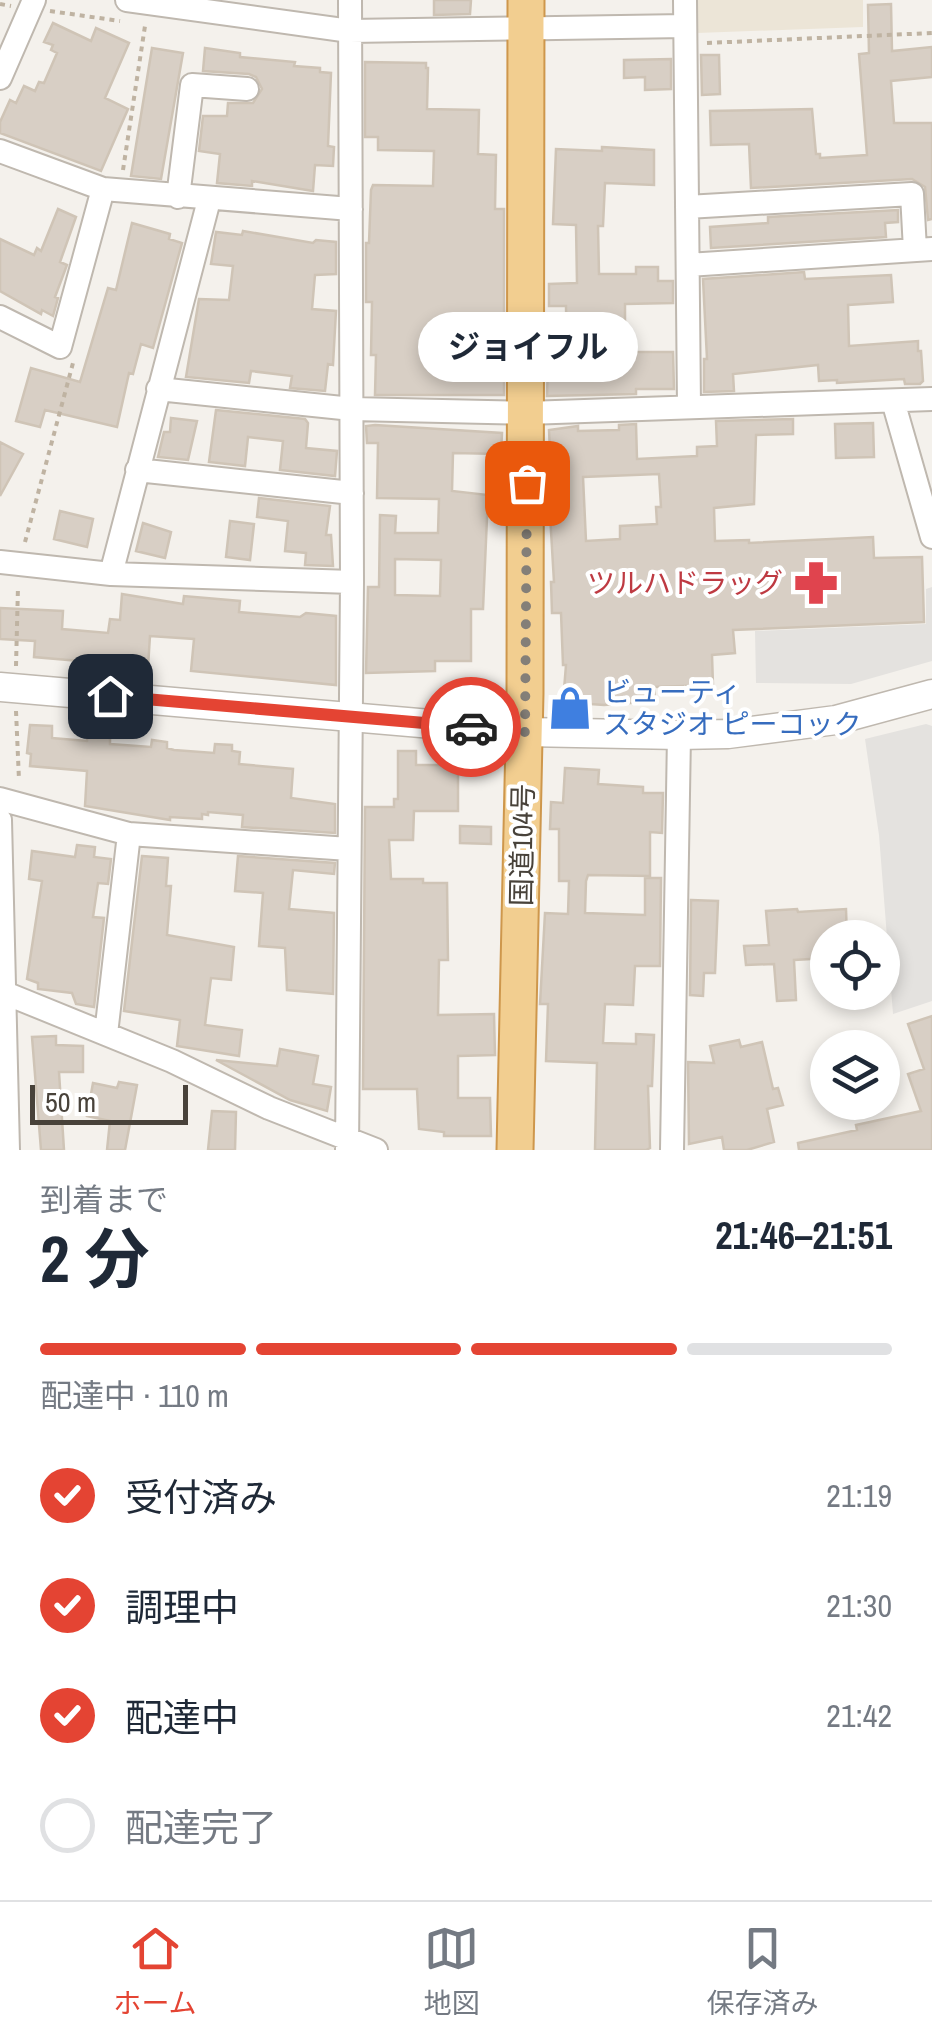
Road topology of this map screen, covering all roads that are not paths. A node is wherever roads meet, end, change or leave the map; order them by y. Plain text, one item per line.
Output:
1 (34, 0) edge
2 (127, 0) edge
3 (350, 0) edge
4 (685, 0) edge
5 (162, 2) edge
6 (526, 14) edge
7 (350, 31) junction
8 (685, 35) junction
9 (0, 78) edge
10 (247, 89) dead end
11 (0, 151) edge
12 (103, 189) junction
13 (178, 196) junction
14 (208, 200) junction
15 (687, 207) junction
16 (351, 209) junction
17 (924, 250) edge
18 (688, 266) junction
19 (0, 318) edge
20 (158, 388) junction
21 (932, 399) edge
22 (893, 401) junction
23 (689, 406) junction
24 (352, 409) junction
25 (528, 413) junction
26 (137, 470) junction
27 (352, 493) junction
28 (932, 537) edge
29 (0, 562) edge
30 (110, 574) junction
31 (352, 582) junction
32 (0, 687) edge
33 (932, 694) edge
34 (352, 716) junction
35 (525, 732) junction
36 (679, 735) junction
37 (0, 799) edge
38 (0, 820) edge
39 (129, 834) junction
40 (349, 850) junction
41 (2, 992) edge
42 (106, 1034) junction
43 (347, 1144) edge
44 (8, 1150) edge
45 (376, 1150) edge
46 (515, 1150) edge
47 (672, 1150) edge

1 - 9 street
2 - 5 street
3 - 7 street
4 - 8 street
5 - 7 street
6 - 7 street
6 - 8 street
6 - 25 highway, 国道104号
7 - 16 street
8 - 15 street
10 - 13 street
11 - 12 street
12 - 13 street
12 - 19 street
13 - 14 street
14 - 16 street
14 - 20 street
15 - 17 street
15 - 18 street
16 - 24 street
17 - 18 street
18 - 23 street
20 - 24 street
20 - 26 street
21 - 22 street
22 - 23 street
22 - 28 street
23 - 25 street
24 - 25 street
24 - 27 street
25 - 35 highway, 国道104号
26 - 27 street
26 - 30 street
27 - 31 street
29 - 30 street
30 - 31 street
31 - 34 street
32 - 34 street
33 - 36 street
34 - 35 street
34 - 40 street
35 - 36 street
35 - 46 highway, 国道104号
36 - 47 street
37 - 39 street
38 - 41 street
39 - 40 street
39 - 42 street
40 - 43 street
41 - 42 street
41 - 44 street
42 - 43 street
43 - 45 street

